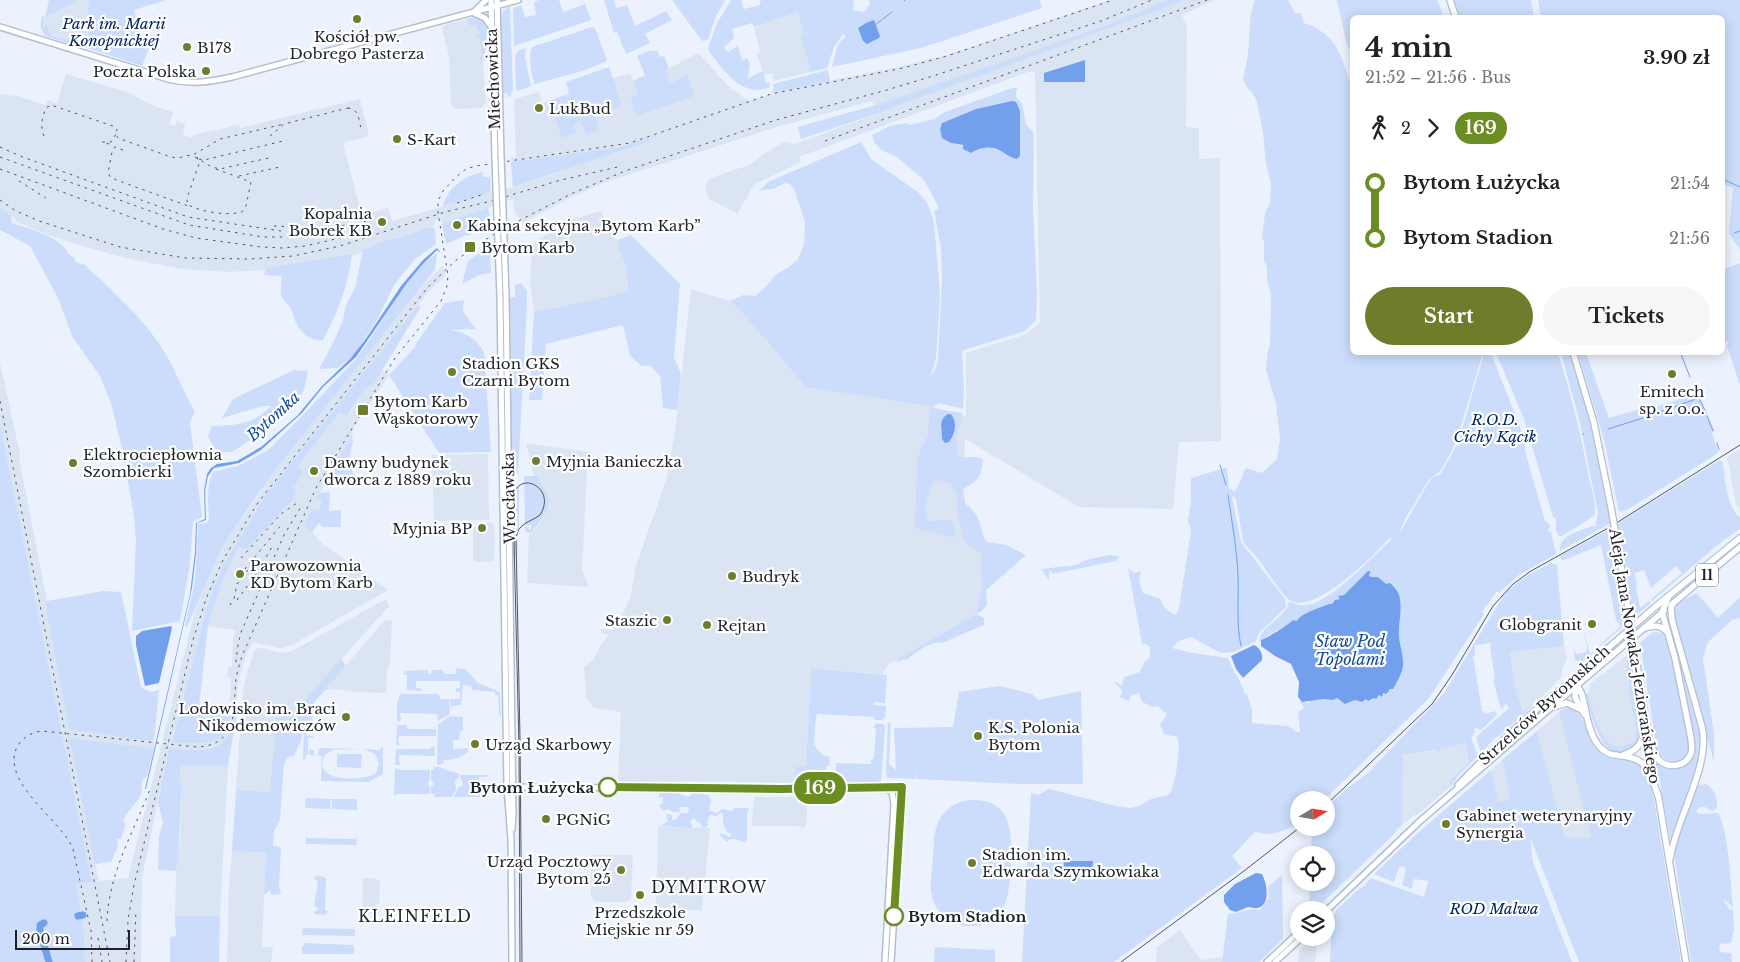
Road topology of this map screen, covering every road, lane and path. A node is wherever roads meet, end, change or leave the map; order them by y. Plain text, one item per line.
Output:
1 (486, 0) edge
2 (491, 0) edge
3 (516, 0) edge
4 (1450, 0) edge
5 (497, 3) edge
6 (491, 8) junction
7 (471, 13) junction
8 (1455, 15) edge
9 (0, 27) edge
10 (492, 31) junction
11 (501, 156) joint
12 (495, 159) joint
13 (1574, 355) edge
14 (1740, 538) edge
15 (1740, 547) edge
16 (1670, 594) junction
17 (1673, 603) junction
18 (1650, 612) junction
19 (1662, 612) junction
20 (1672, 620) junction
21 (1642, 629) junction
22 (1669, 634) junction
23 (1590, 674) junction
24 (1574, 678) junction
25 (1576, 686) junction
26 (1581, 692) junction
27 (1550, 708) junction
28 (1581, 709) junction
29 (1645, 716) junction
30 (1588, 720) junction
31 (1649, 738) junction
32 (1621, 756) junction
33 (510, 787) junction
34 (883, 787) junction
35 (1658, 796) junction
36 (1444, 800) junction
37 (1670, 866) junction
38 (1335, 902) edge
39 (1290, 940) edge
40 (1292, 946) edge
41 (512, 962) edge
42 (885, 962) edge
43 (891, 962) edge
44 (1267, 962) edge
45 (1275, 962) edge
46 (1686, 962) edge

1 - 7 main road
2 - 6 main road, Miechowicka
3 - 5 main road
4 - 8 main road
5 - 6 main road
5 - 11 main road, Miechowicka
6 - 7 main road
6 - 10 main road, Miechowicka
7 - 9 main road
7 - 10 main road
10 - 12 main road, Miechowicka
11 - 33 main road, Wrocławska, bridge
12 - 33 main road, Wrocławska, bridge
13 - 29 main road, Aleja Jana Nowaka-Jeziorańskiego, bridge
14 - 16 main road, Strzelców Bytomskich / 11
15 - 17 main road, Strzelców Bytomskich / 11
16 - 18 main road, Strzelców Bytomskich / 11
16 - 19 main road
17 - 19 main road, Strzelców Bytomskich / 11
17 - 20 main road
18 - 19 main road
18 - 24 main road, Strzelców Bytomskich / 11
19 - 20 main road
19 - 21 main road, Strzelców Bytomskich / 11
19 - 22 main road
20 - 37 main road
21 - 22 main road
21 - 23 main road, Strzelców Bytomskich / 11
22 - 31 main road
23 - 25 main road, Strzelców Bytomskich / 11
23 - 26 main road
24 - 25 main road
24 - 36 main road, Strzelców Bytomskich / 11
25 - 26 main road
25 - 27 main road, Strzelców Bytomskich / 11
25 - 28 main road
26 - 30 main road
27 - 28 main road
27 - 36 main road, Strzelców Bytomskich / 11
28 - 30 main road
29 - 31 main road, Aleja Jana Nowaka-Jeziorańskiego
29 - 32 main road
30 - 32 main road
31 - 35 main road, Aleja Jana Nowaka-Jeziorańskiego
32 - 35 main road
33 - 34 main road
33 - 41 main road, Wrocławska
34 - 42 main road
34 - 43 main road
35 - 37 main road, Aleja Jana Nowaka-Jeziorańskiego
36 - 38 main road, Strzelców Bytomskich / 11
37 - 46 main road, Aleja Jana Nowaka-Jeziorańskiego
39 - 44 main road
40 - 45 main road

